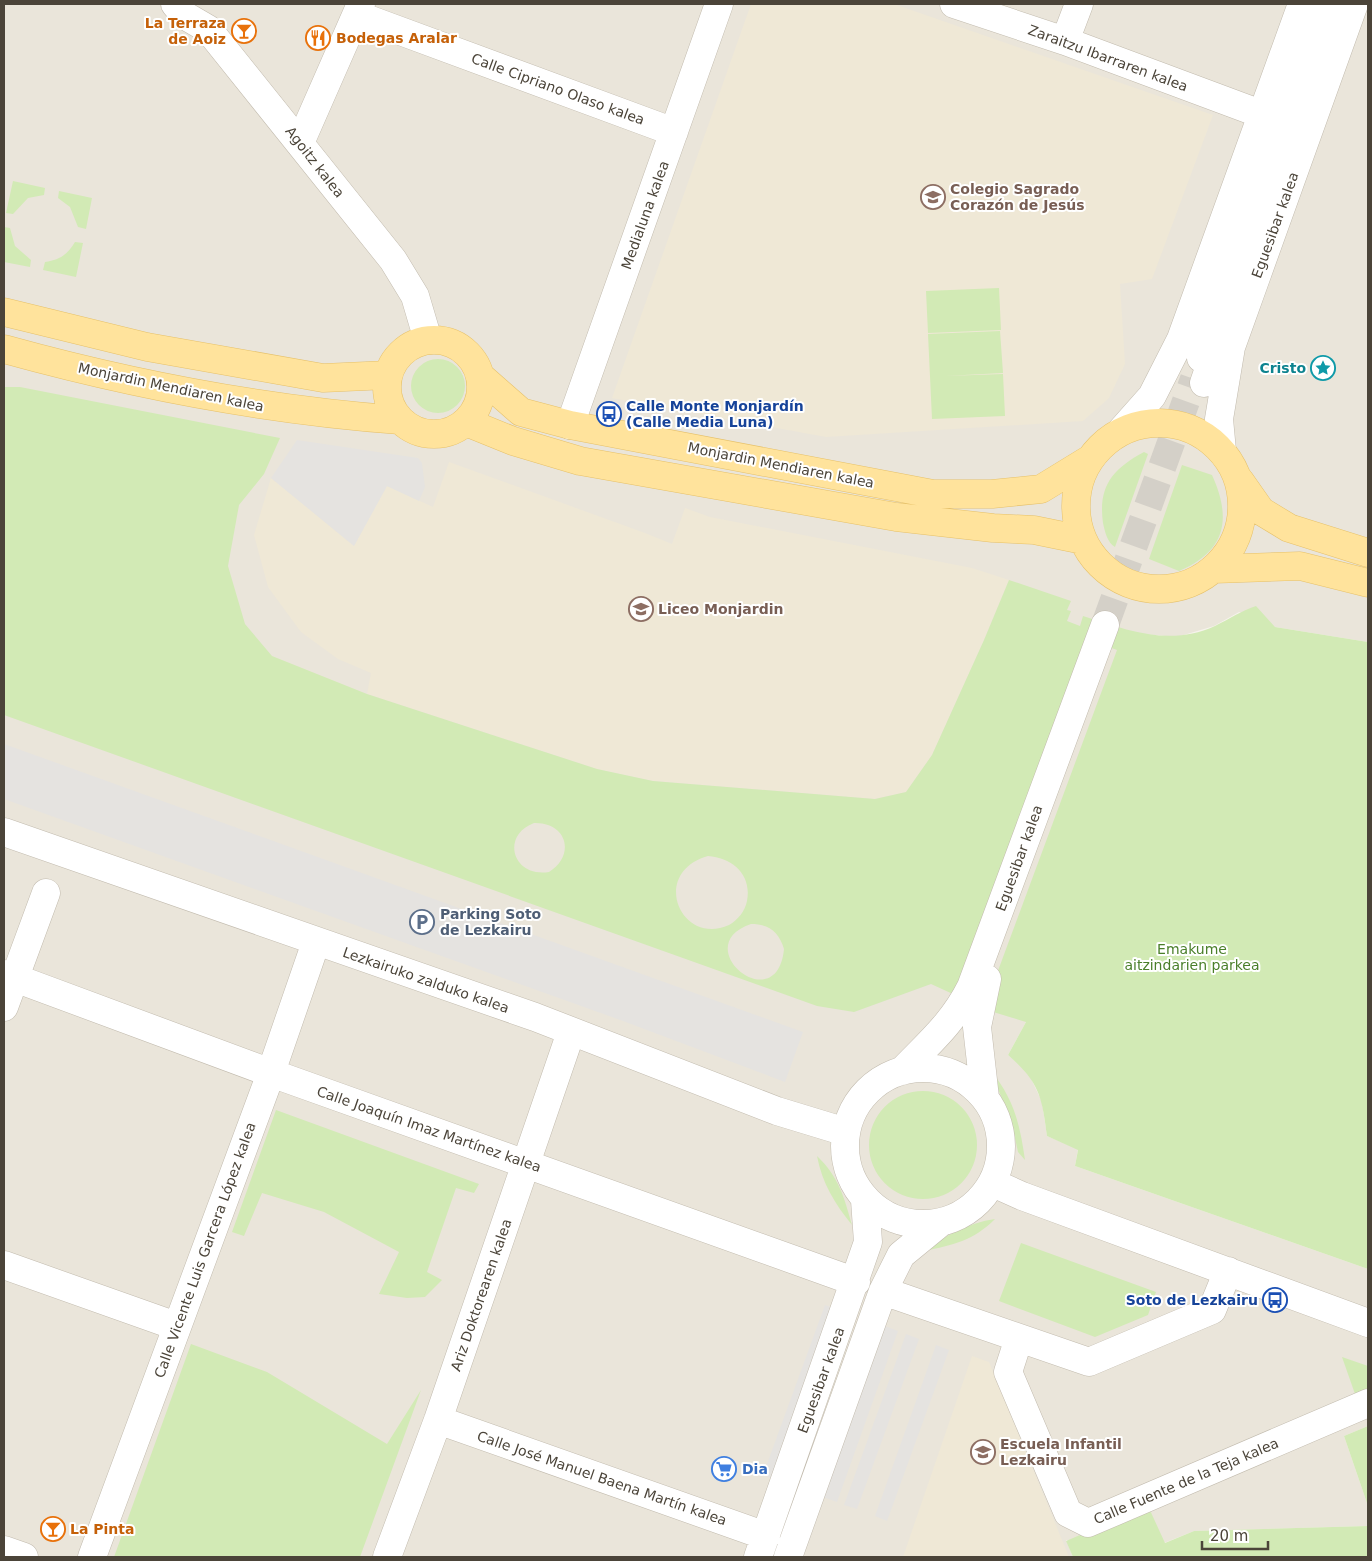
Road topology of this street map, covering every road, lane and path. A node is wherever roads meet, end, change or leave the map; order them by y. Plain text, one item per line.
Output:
1 (175, 4) edge
2 (720, 4) edge
3 (954, 4) edge
4 (1079, 4) edge
5 (1281, 4) edge
6 (1302, 4) edge
7 (1326, 4) edge
8 (1338, 4) edge
9 (1354, 4) edge
10 (359, 10) edge
11 (1065, 41) junction
12 (1253, 110) junction
13 (674, 132) junction
14 (300, 144) junction
15 (4, 312) edge
16 (428, 340) junction
17 (4, 350) edge
18 (388, 375) junction
19 (480, 376) junction
20 (400, 420) junction
21 (466, 422) junction
22 (570, 425) junction
23 (1121, 431) junction
24 (1222, 451) junction
25 (1090, 459) junction
26 (1237, 478) junction
27 (1082, 540) junction
28 (1368, 552) edge
29 (1214, 569) junction
30 (1368, 582) edge
31 (4, 832) edge
32 (46, 892) dead end
33 (316, 942) junction
34 (9, 976) edge
35 (4, 1007) edge
36 (571, 1032) junction
37 (902, 1071) junction
38 (271, 1073) junction
39 (985, 1098) junction
40 (846, 1132) junction
41 (527, 1163) junction
42 (992, 1183) junction
43 (866, 1200) junction
44 (940, 1223) junction
45 (4, 1265) edge
46 (1228, 1271) junction
47 (856, 1282) junction
48 (883, 1291) junction
49 (1368, 1323) edge
50 (176, 1326) junction
51 (1019, 1338) junction
52 (1368, 1403) edge
53 (438, 1420) junction
54 (762, 1547) edge
55 (4, 1550) edge
56 (24, 1557) edge
57 (92, 1557) edge
58 (387, 1557) edge
59 (788, 1557) edge

1 - 14 street, Agoitz kalea
2 - 13 street, Medialuna kalea
3 - 11 street, Zaraitzu Ibarraren kalea
4 - 11 street
5 - 12 street
6 - 12 street
7 - 8 street, Eguesibar kalea
9 - 24 street, Eguesibar kalea
10 - 13 street, Calle Cipriano Olaso kalea
10 - 14 street
11 - 12 street, Zaraitzu Ibarraren kalea
12 - 23 street
13 - 22 street, Medialuna kalea
14 - 16 street, Agoitz kalea
15 - 18 main road
16 - 18 main road
16 - 19 main road, Monjardin Mendiaren kalea
17 - 20 main road, Monjardin Mendiaren kalea
18 - 20 main road
19 - 21 main road, Monjardin Mendiaren kalea
19 - 22 main road, Monjardin Mendiaren kalea
20 - 21 main road, Monjardin Mendiaren kalea
21 - 27 main road
22 - 25 main road, Monjardin Mendiaren kalea
23 - 24 main road
23 - 25 main road
24 - 26 main road
25 - 27 main road
26 - 28 main road
26 - 29 main road
27 - 29 main road
29 - 30 main road
31 - 33 street, Lezkairuko zalduko kalea
32 - 34 street
33 - 36 street, Lezkairuko zalduko kalea
33 - 38 street, Calle Vicente Luis Garcera López kalea
34 - 35 street
34 - 38 street, Calle Joaquín Imaz Martínez kalea
36 - 40 street, Lezkairuko zalduko kalea
36 - 41 street, Ariz Doktorearen kalea
37 - 39 street
37 - 39 street, Eguesibar kalea
37 - 40 street
38 - 41 street, Calle Joaquín Imaz Martínez kalea
38 - 50 street, Calle Vicente Luis Garcera López kalea
39 - 42 street
40 - 43 street
41 - 47 street, Calle Joaquín Imaz Martínez kalea
41 - 53 street, Ariz Doktorearen kalea
42 - 44 street
42 - 46 street
43 - 44 street
43 - 47 street, Eguesibar kalea
44 - 48 street, Eguesibar kalea
45 - 50 street
46 - 49 street
46 - 51 street
47 - 54 street, Eguesibar kalea
48 - 51 street
48 - 59 street, Eguesibar kalea
50 - 57 street, Calle Vicente Luis Garcera López kalea
51 - 52 street, Calle Fuente de la Teja kalea
53 - 54 street, Calle José Manuel Baena Martín kalea
53 - 58 street, Ariz Doktorearen kalea
55 - 56 street

